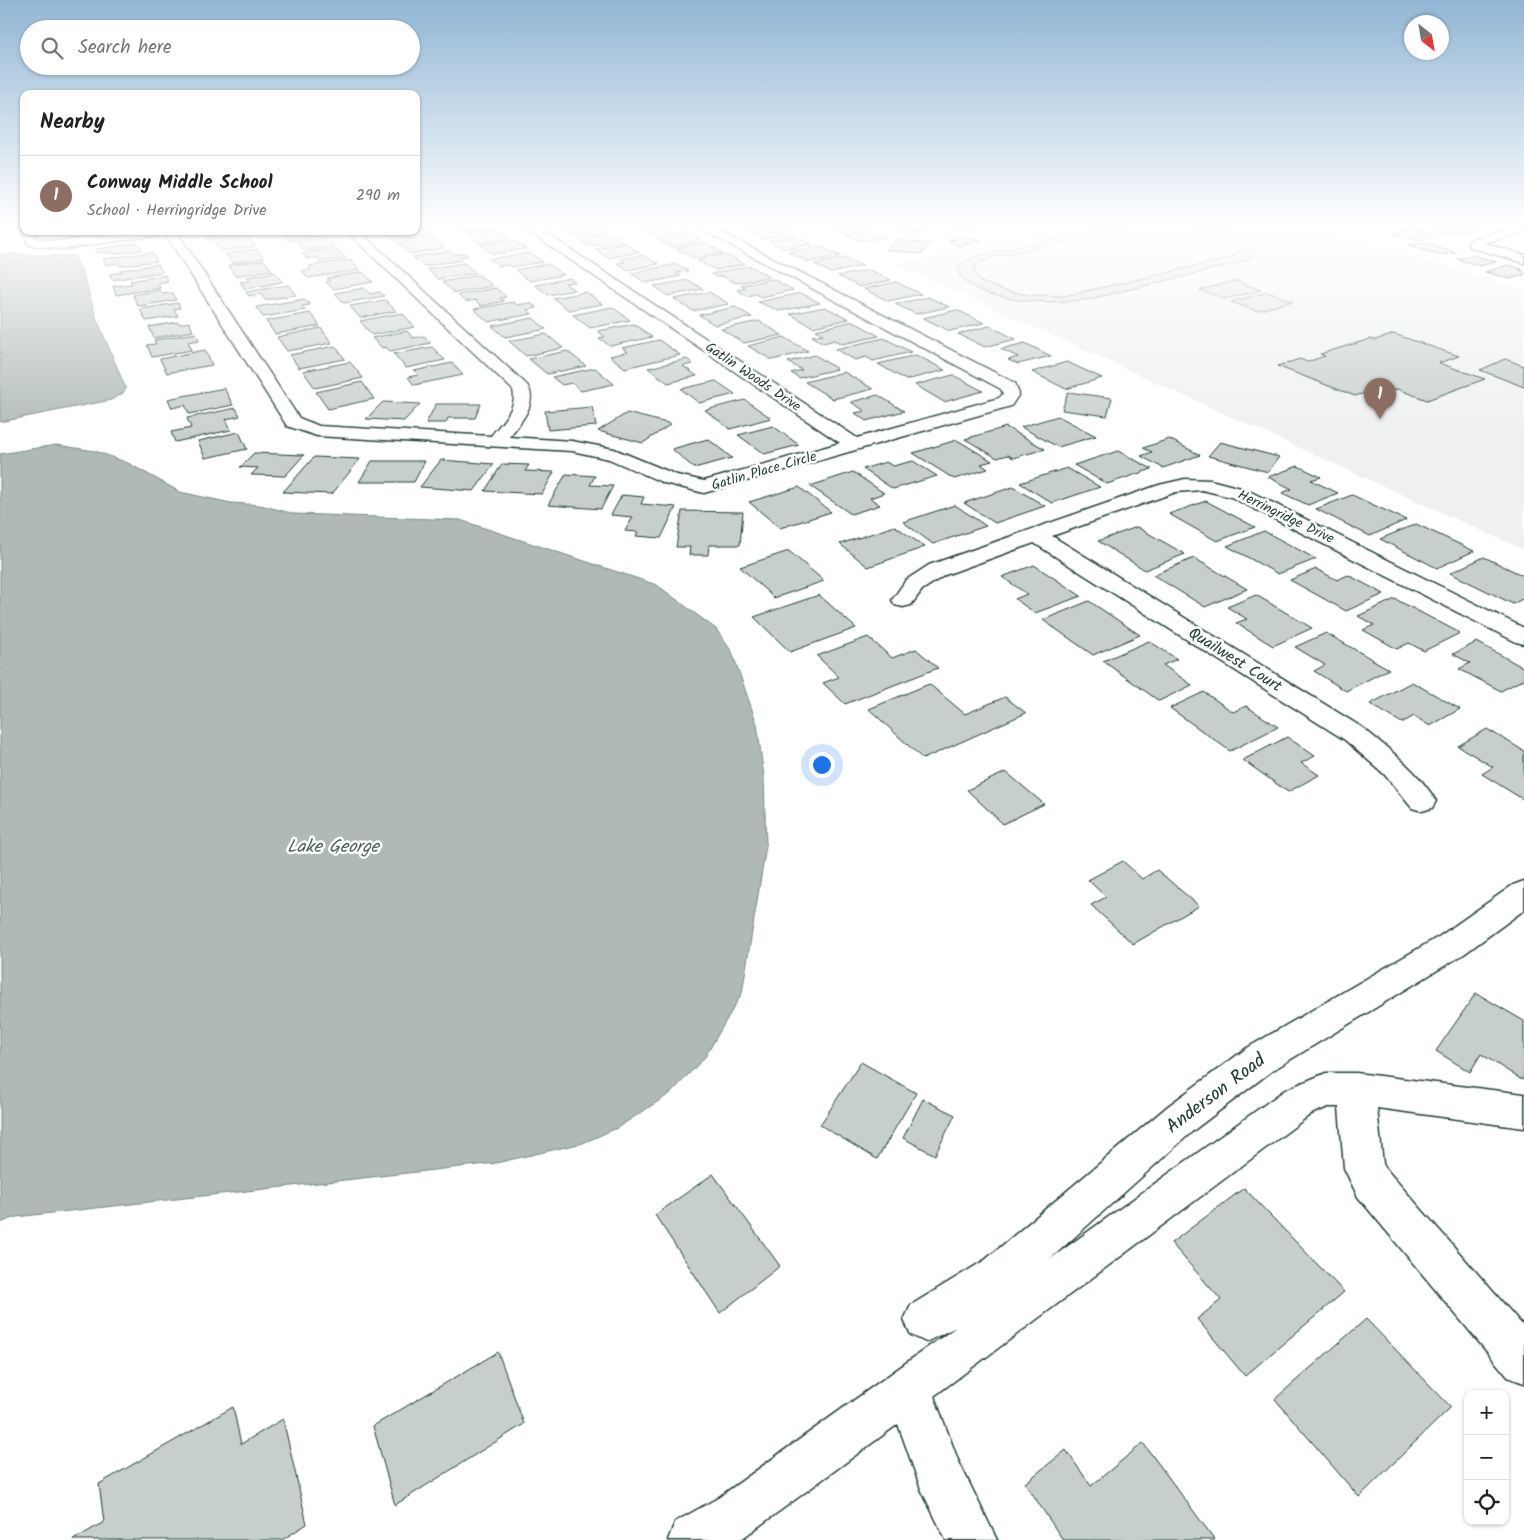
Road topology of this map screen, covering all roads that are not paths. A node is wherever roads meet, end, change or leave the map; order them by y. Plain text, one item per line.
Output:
1 (212, 297) edge
2 (423, 297) edge
3 (633, 297) edge
4 (838, 297) edge
5 (496, 441) junction
6 (855, 445) junction
7 (1036, 535) junction
8 (903, 600) dead end
9 (1524, 637) edge
10 (1422, 801) dead end
11 (1524, 893) edge
12 (1356, 1090) junction
13 (1524, 1111) edge
14 (926, 1320) dead end
15 (1524, 1361) edge
16 (908, 1388) junction
17 (692, 1540) edge
18 (972, 1540) edge

1 - 5 street, Gatlin Place Circle
2 - 5 street
3 - 6 street, Gatlin Woods Drive
4 - 6 street, Gatlin Place Circle
5 - 6 street, Gatlin Place Circle
7 - 8 street, Herringridge Drive
7 - 9 street, Herringridge Drive
7 - 10 street, Quailwest Court
11 - 14 street, Anderson Road
12 - 13 street
12 - 15 street
12 - 16 street
16 - 17 street
16 - 18 street

